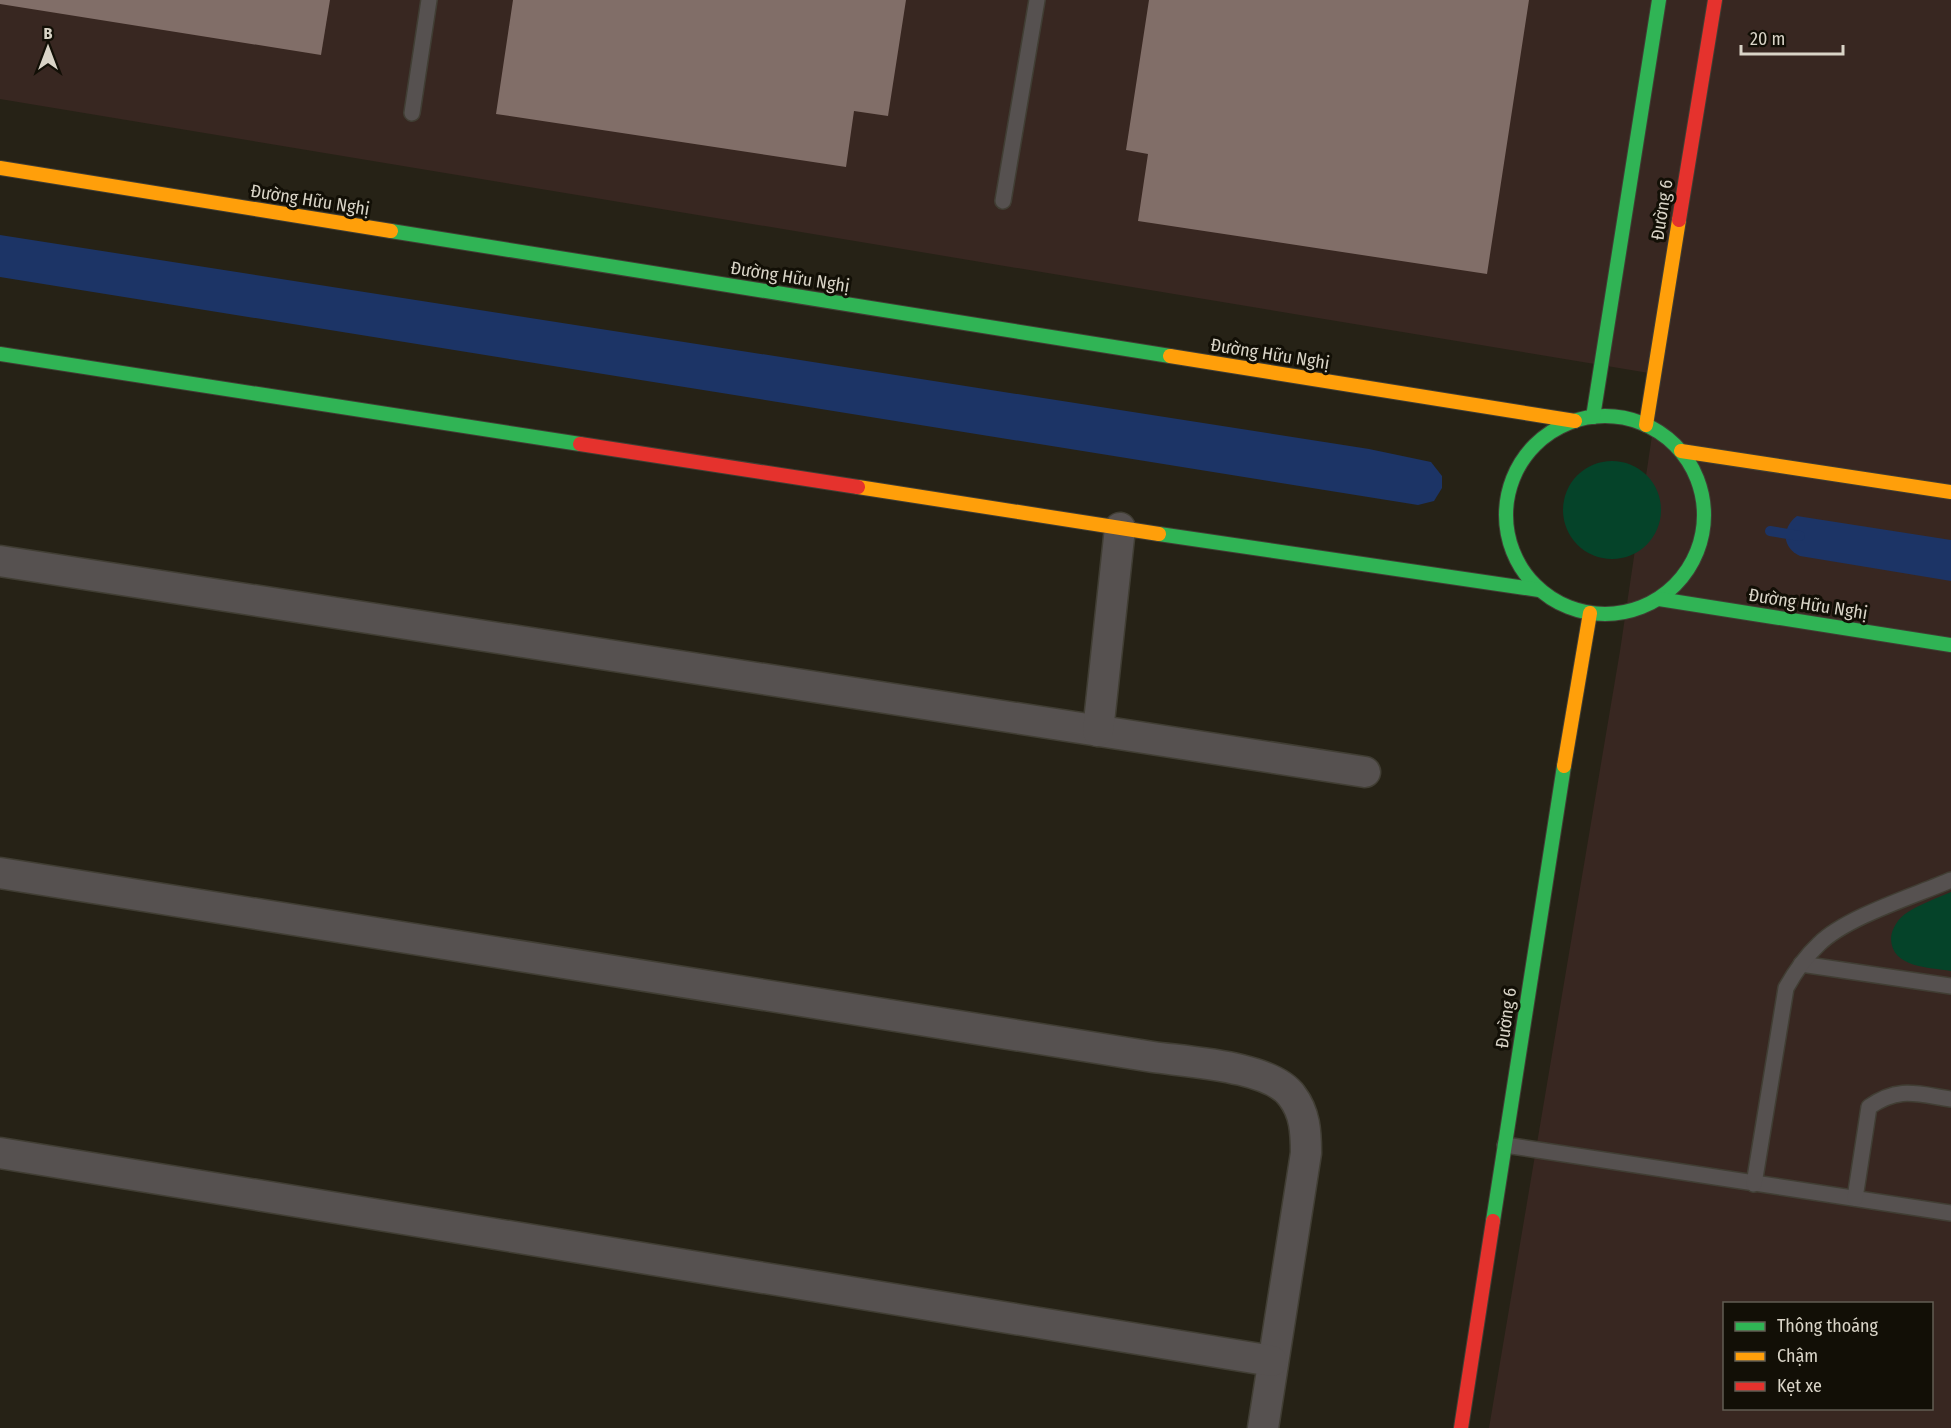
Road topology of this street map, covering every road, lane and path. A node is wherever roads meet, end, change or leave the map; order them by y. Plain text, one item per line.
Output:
1 (429, 0) edge
2 (1038, 0) edge
3 (1659, 0) edge
4 (1715, 0) edge
5 (412, 113) dead end
6 (0, 168) edge
7 (1003, 201) dead end
8 (0, 354) edge
9 (1593, 417) junction
10 (1575, 421) junction
11 (1646, 425) junction
12 (1681, 451) junction
13 (1951, 492) edge
14 (1120, 528) junction
15 (0, 561) edge
16 (1539, 590) junction
17 (1659, 599) junction
18 (1590, 613) junction
19 (1951, 645) edge
20 (1098, 731) junction
21 (1365, 772) dead end
22 (0, 873) edge
23 (1951, 880) edge
24 (1801, 964) junction
25 (1951, 986) edge
26 (1951, 1099) edge
27 (1505, 1145) junction
28 (0, 1153) edge
29 (1754, 1184) junction
30 (1855, 1198) junction
31 (1951, 1213) edge
32 (1272, 1361) junction
33 (1263, 1428) edge
34 (1461, 1428) edge

1 - 5 lane
2 - 7 lane
3 - 9 main road, Đường 6
4 - 11 main road, Đường 6
6 - 10 main road, Đường Hữu Nghị
8 - 14 main road
9 - 10 main road
9 - 11 main road
10 - 16 main road
11 - 12 main road
12 - 13 main road
12 - 17 main road
14 - 16 main road
14 - 20 street
15 - 20 street
16 - 18 main road
17 - 18 main road
17 - 19 main road, Đường Hữu Nghị
18 - 27 main road, Đường 6
20 - 21 street
22 - 32 street
23 - 24 lane
24 - 25 lane
24 - 29 lane
26 - 30 lane
27 - 29 lane
27 - 34 main road, Đường 6
28 - 32 street
29 - 30 lane
30 - 31 lane
32 - 33 street

